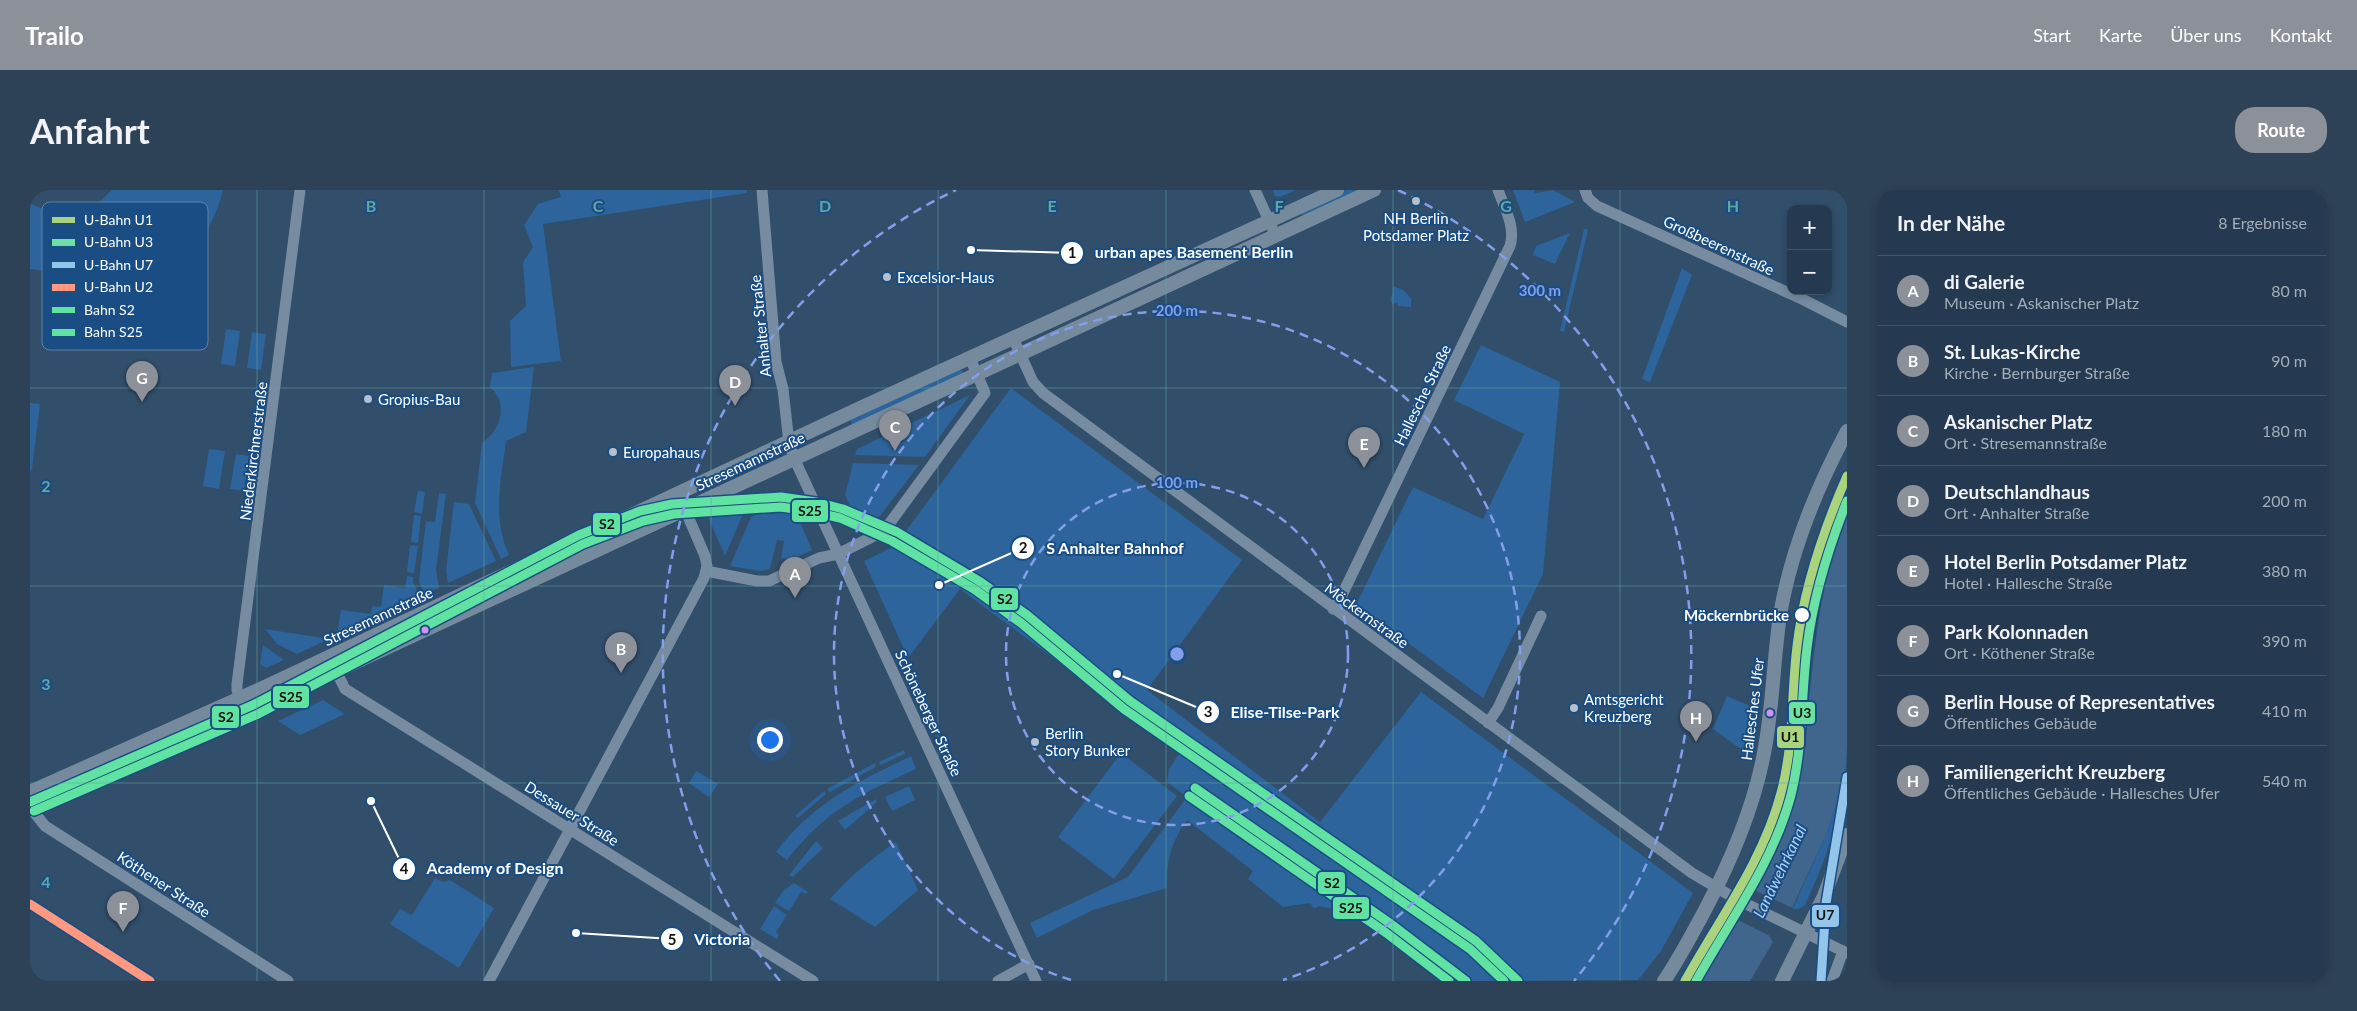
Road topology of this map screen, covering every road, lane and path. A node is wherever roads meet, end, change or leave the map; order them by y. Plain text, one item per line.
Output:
1 (300, 190) edge
2 (762, 190) edge
3 (1255, 190) edge
4 (1337, 190) edge
5 (1374, 190) edge
6 (1498, 190) edge
7 (1585, 190) edge
8 (1268, 222) junction
9 (1276, 236) junction
10 (1847, 322) edge
11 (1013, 338) junction
12 (1020, 354) junction
13 (970, 358) junction
14 (977, 373) junction
15 (1847, 431) edge
16 (789, 443) junction
17 (794, 458) junction
18 (678, 493) junction
19 (645, 509) junction
20 (685, 510) junction
21 (653, 524) junction
22 (838, 554) junction
23 (544, 556) junction
24 (551, 571) junction
25 (706, 571) junction
26 (457, 597) junction
27 (1333, 609) junction
28 (464, 612) junction
29 (1541, 616) dead end
30 (380, 633) junction
31 (387, 648) junction
32 (329, 657) junction
33 (336, 671) junction
34 (239, 698) junction
35 (245, 714) junction
36 (1488, 723) junction
37 (76, 771) junction
38 (83, 786) junction
39 (30, 792) edge
40 (30, 808) edge
41 (570, 830) junction
42 (1847, 835) edge
43 (1721, 891) junction
44 (1806, 935) junction
45 (1845, 952) edge
46 (1029, 964) junction
47 (288, 981) edge
48 (489, 981) edge
49 (813, 981) edge
50 (998, 981) edge
51 (1036, 981) edge
52 (1664, 981) edge
53 (1782, 981) edge
54 (1832, 981) edge

1 - 34 street, Niederkirchnerstraße
2 - 16 street, Anhalter Straße
3 - 8 street
4 - 8 main road, Stresemannstraße
5 - 9 main road, Stresemannstraße
6 - 27 street, Hallesche Straße
7 - 10 street, Großbeerenstraße
8 - 9 street
8 - 11 main road, Stresemannstraße
9 - 12 main road, Stresemannstraße
11 - 12 street, Möckernstraße
11 - 13 main road, Stresemannstraße
12 - 14 main road, Stresemannstraße
12 - 27 street, Möckernstraße
13 - 14 street
13 - 16 main road, Stresemannstraße
14 - 17 main road, Stresemannstraße
14 - 22 street
15 - 43 main road, Hallesches Ufer
16 - 17 street, Anhalter Straße
16 - 18 main road, Stresemannstraße
17 - 20 main road, Stresemannstraße
17 - 22 street, Schöneberger Straße
18 - 19 main road, Stresemannstraße
18 - 20 street
19 - 21 main road
19 - 23 main road, Stresemannstraße
20 - 21 main road, Stresemannstraße
20 - 25 street
21 - 24 main road, Stresemannstraße
22 - 25 street
22 - 46 street, Schöneberger Straße
23 - 24 main road
23 - 26 main road, Stresemannstraße
24 - 28 main road, Stresemannstraße
25 - 41 street
26 - 28 main road
26 - 30 main road, Stresemannstraße
27 - 36 street, Möckernstraße
28 - 31 main road, Stresemannstraße
29 - 36 street
30 - 31 main road
30 - 32 main road, Stresemannstraße
31 - 33 main road, Stresemannstraße
32 - 33 street, Dessauer Straße
32 - 34 main road, Stresemannstraße
33 - 35 main road, Stresemannstraße
33 - 41 street, Dessauer Straße
34 - 35 street, Niederkirchnerstraße
34 - 37 main road, Stresemannstraße
35 - 38 main road, Stresemannstraße
36 - 43 street, Möckernstraße
37 - 38 main road
37 - 39 main road, Stresemannstraße
38 - 40 main road, Stresemannstraße
40 - 47 street, Köthener Straße
41 - 48 street
41 - 49 street, Dessauer Straße
42 - 44 main road
43 - 44 street
43 - 52 main road, Hallesches Ufer
44 - 45 street
44 - 53 main road
45 - 54 street
46 - 50 street
46 - 51 street, Schöneberger Straße

